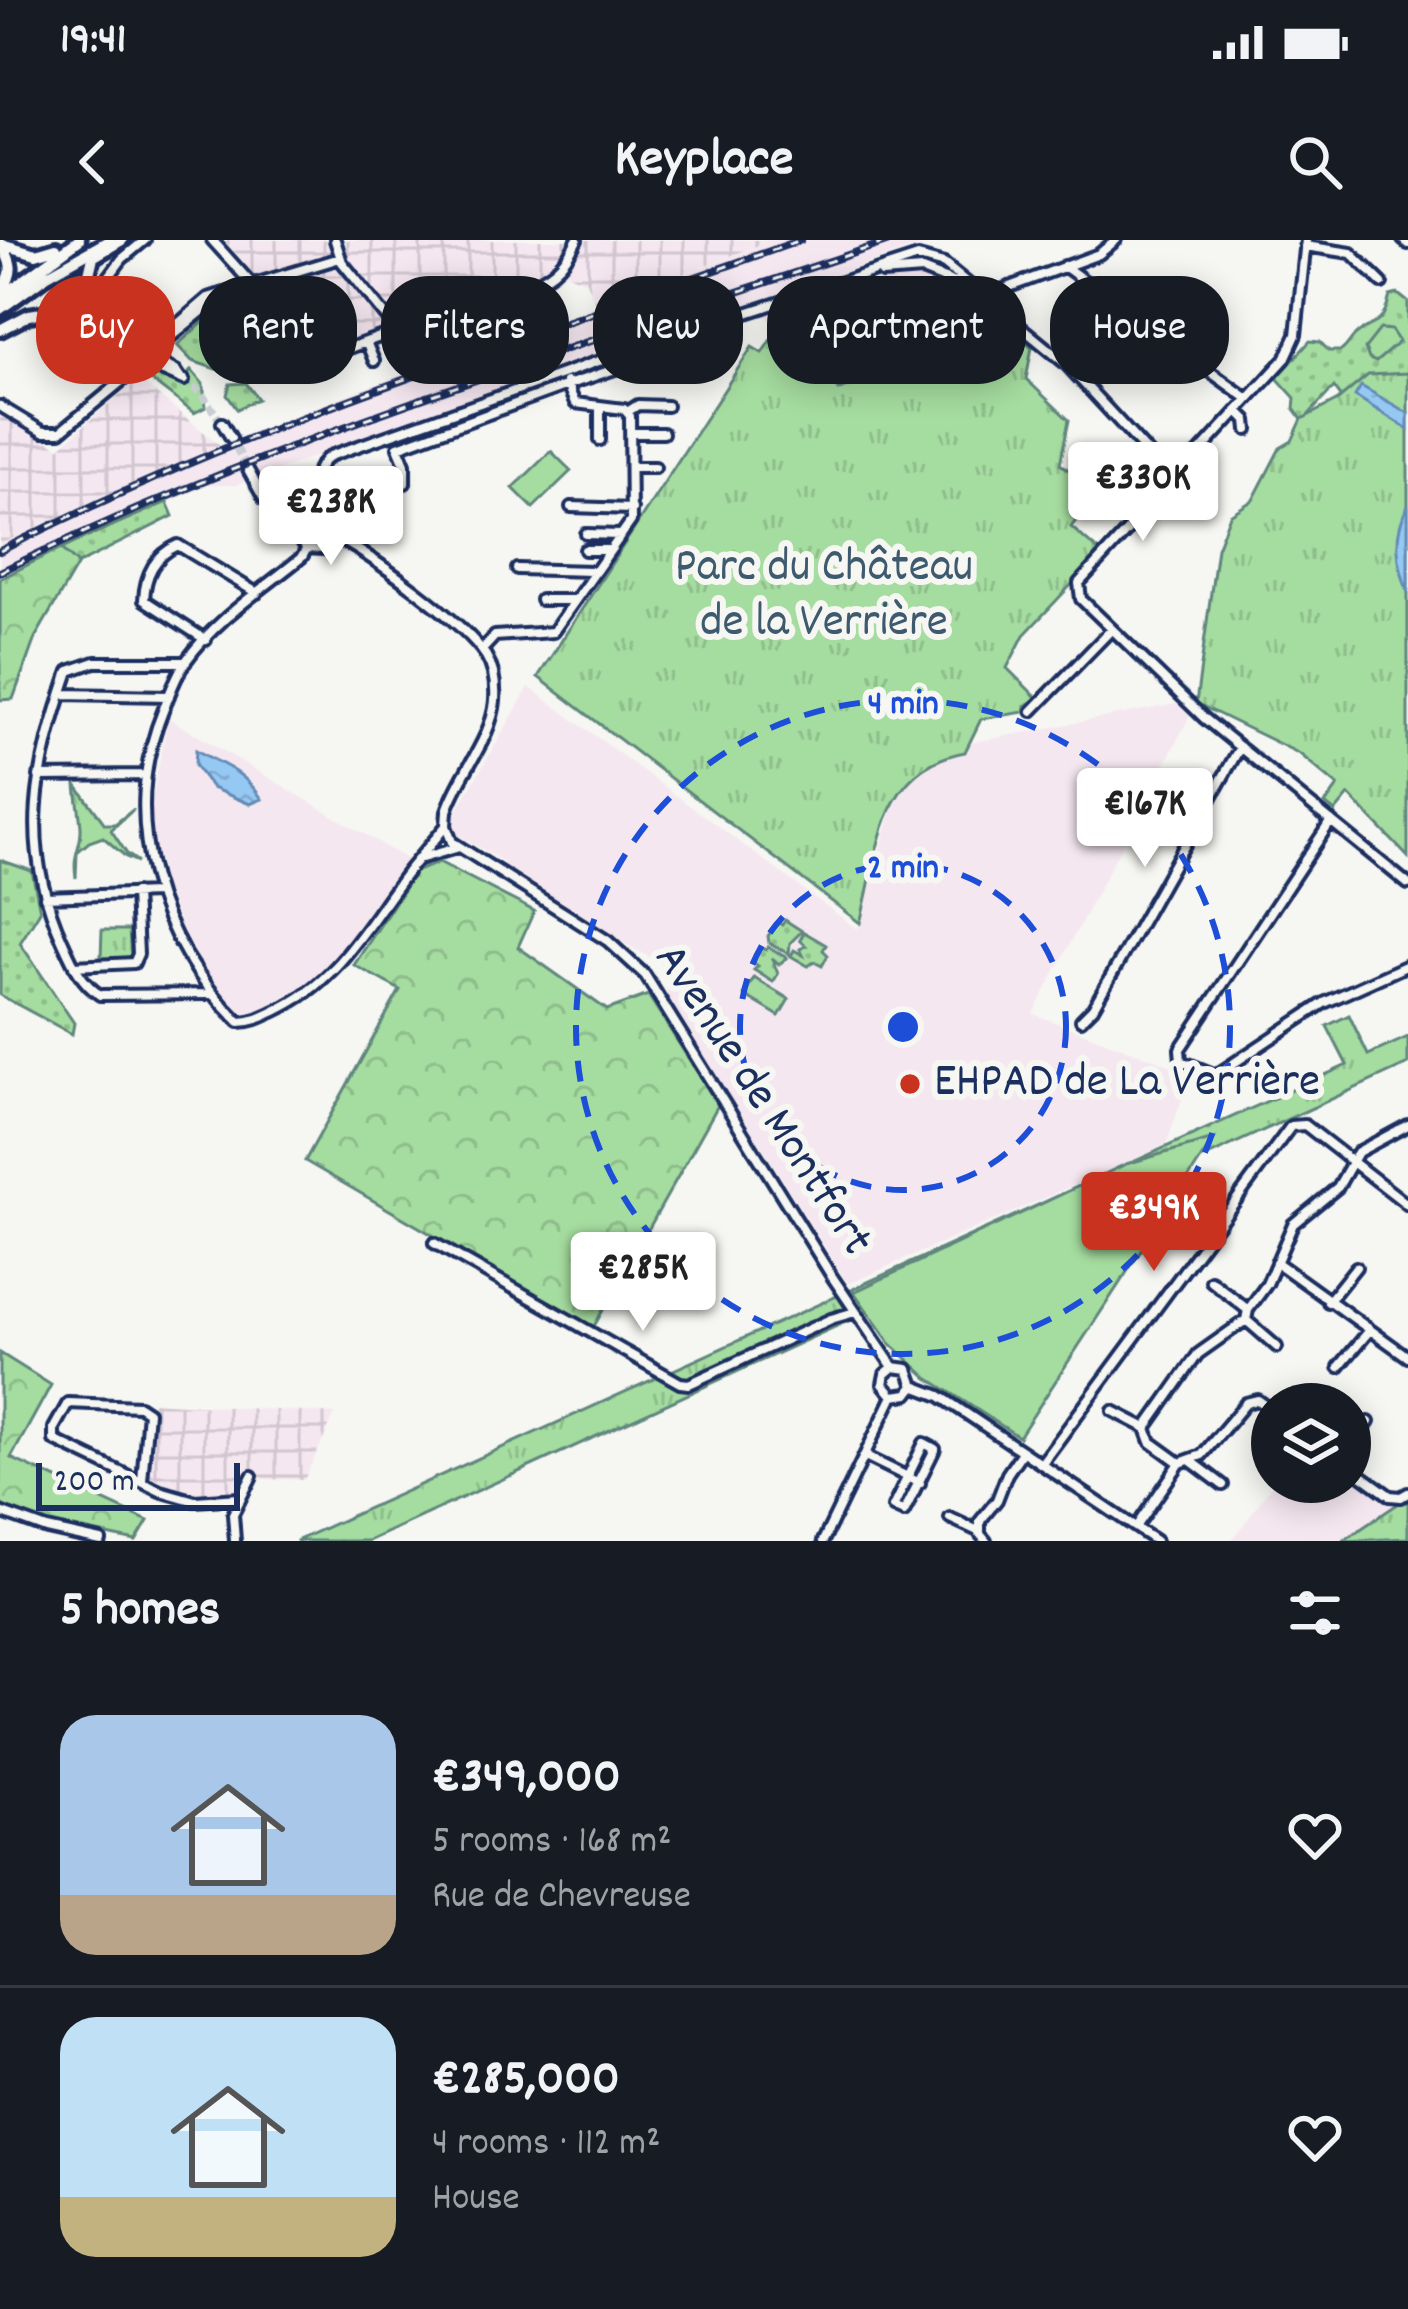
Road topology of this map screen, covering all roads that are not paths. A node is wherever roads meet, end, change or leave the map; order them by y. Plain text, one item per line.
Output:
1 (69, 240) edge
2 (79, 240) edge
3 (110, 240) edge
4 (122, 240) edge
5 (145, 240) edge
6 (212, 240) edge
7 (334, 240) edge
8 (577, 240) edge
9 (1116, 240) edge
10 (1305, 243) edge
11 (0, 244) edge
12 (340, 258) junction
13 (1064, 266) junction
14 (115, 271) junction
15 (89, 276) edge
16 (107, 276) edge
17 (111, 276) edge
18 (243, 276) edge
19 (283, 276) edge
20 (546, 276) edge
21 (867, 276) edge
22 (958, 276) edge
23 (1026, 280) edge
24 (1382, 284) dead end
25 (0, 294) edge
26 (199, 306) edge
27 (0, 309) edge
28 (381, 310) edge
29 (767, 310) edge
30 (36, 314) edge
31 (175, 328) edge
32 (4, 330) edge
33 (1026, 332) edge
34 (381, 338) edge
35 (368, 344) junction
36 (357, 347) edge
37 (374, 361) dead end
38 (175, 371) edge
39 (182, 379) tunnel mouth
40 (569, 379) edge
41 (118, 384) edge
42 (552, 384) edge
43 (555, 384) edge
44 (567, 384) edge
45 (1248, 399) junction
46 (0, 406) edge
47 (667, 406) dead end
48 (600, 407) junction
49 (1238, 411) junction
50 (627, 412) junction
51 (222, 423) tunnel mouth
52 (1249, 430) dead end
53 (633, 433) junction
54 (395, 434) junction
55 (663, 434) dead end
56 (231, 439) tunnel mouth
57 (600, 440) dead end
58 (398, 447) junction
59 (633, 466) junction
60 (655, 467) dead end
61 (1173, 480) junction
62 (405, 483) dead end
63 (632, 491) junction
64 (646, 491) dead end
65 (571, 507) dead end
66 (632, 509) junction
67 (311, 513) junction
68 (301, 519) junction
69 (296, 531) junction
70 (586, 534) dead end
71 (620, 535) junction
72 (333, 536) junction
73 (307, 548) junction
74 (585, 550) dead end
75 (609, 550) junction
76 (517, 569) dead end
77 (595, 572) junction
78 (256, 592) junction
79 (541, 600) dead end
80 (575, 600) junction
81 (1112, 629) junction
82 (206, 640) junction
83 (482, 650) junction
84 (186, 662) junction
85 (62, 694) junction
86 (169, 696) junction
87 (1032, 711) dead end
88 (1240, 747) junction
89 (146, 775) junction
90 (39, 776) junction
91 (1331, 821) junction
92 (446, 826) junction
93 (456, 848) junction
94 (421, 858) junction
95 (1408, 884) edge
96 (135, 893) junction
97 (158, 893) junction
98 (45, 897) junction
99 (1408, 965) edge
100 (74, 967) junction
101 (211, 994) junction
102 (1081, 1020) dead end
103 (1408, 1125) edge
104 (1354, 1160) junction
105 (1408, 1205) edge
106 (434, 1243) dead end
107 (1276, 1262) junction
108 (1356, 1267) dead end
109 (1210, 1281) dead end
110 (1328, 1302) junction
111 (856, 1312) junction
112 (1247, 1315) junction
113 (1370, 1330) junction
114 (1277, 1347) dead end
115 (1408, 1357) edge
116 (1339, 1366) dead end
117 (893, 1367) junction
118 (914, 1386) junction
119 (893, 1396) junction
120 (1251, 1402) edge
121 (1113, 1411) dead end
122 (1146, 1428) junction
123 (1022, 1452) junction
124 (865, 1456) junction
125 (1186, 1462) junction
126 (1040, 1464) junction
127 (252, 1476) dead end
128 (907, 1477) junction
129 (142, 1481) junction
130 (1371, 1482) edge
131 (920, 1483) junction
132 (1223, 1485) dead end
133 (1408, 1492) edge
134 (239, 1498) junction
135 (0, 1512) edge
136 (950, 1518) dead end
137 (1136, 1527) junction
138 (980, 1531) junction
139 (101, 1541) edge
140 (235, 1541) edge
141 (824, 1541) edge
142 (986, 1541) edge
143 (1156, 1541) edge

1 - 11 main road
2 - 25 main road
3 - 27 main road
4 - 15 main road
5 - 14 street
6 - 18 street
7 - 12 street
8 - 20 street
9 - 13 street
10 - 24 street
10 - 45 street
11 - 25 main road
12 - 19 street
12 - 28 street
13 - 23 street
13 - 45 street
14 - 16 street
14 - 17 street
21 - 22 street
26 - 31 street
29 - 40 street
30 - 32 main road
33 - 61 street
34 - 35 street
35 - 36 street
35 - 37 street
38 - 39 street
41 - 46 street
42 - 54 street
43 - 58 street
44 - 48 street
45 - 49 street
47 - 50 street
48 - 50 street
48 - 57 street
49 - 52 street
49 - 61 street
50 - 53 street
51 - 56 street
53 - 55 street
53 - 59 street
54 - 58 street
54 - 67 street
58 - 62 street
59 - 60 street
59 - 63 street
61 - 81 street
63 - 64 street
63 - 66 street
65 - 66 street
66 - 71 street
67 - 68 street
67 - 72 street
68 - 69 street
68 - 69 street
69 - 73 street
70 - 71 street
71 - 75 street
72 - 73 street
72 - 83 street
73 - 78 street
74 - 75 street
75 - 77 street
76 - 77 street
77 - 80 street
78 - 82 street
78 - 82 street
79 - 80 street
80 - 83 street
81 - 87 street
81 - 88 street
82 - 84 street
83 - 92 street
84 - 85 street
84 - 86 street
85 - 86 street
85 - 90 street
86 - 89 street
88 - 91 street
88 - 102 street
89 - 90 street
89 - 97 street
90 - 98 street
91 - 95 street
91 - 99 street
92 - 93 street
92 - 94 street
93 - 94 street
93 - 111 street, Avenue de Montfort
94 - 101 street
96 - 97 street
96 - 98 street
96 - 100 street
97 - 101 street
98 - 100 street
100 - 101 street
103 - 104 street
104 - 105 street
104 - 107 street
104 - 126 street
106 - 111 street
107 - 110 street
107 - 112 street
108 - 110 street
109 - 112 street
110 - 113 street
111 - 117 street, Avenue de Montfort
112 - 114 street
112 - 122 street
113 - 115 street
113 - 116 street
117 - 118 street
117 - 119 street
118 - 119 street
118 - 123 street
119 - 124 street
120 - 125 street
121 - 122 street
122 - 125 street
123 - 126 street
123 - 138 street
124 - 128 street
124 - 141 street
125 - 132 street
125 - 137 street
126 - 137 street
127 - 134 street
128 - 131 street
128 - 131 street
128 - 131 street
129 - 129 street
129 - 134 street
130 - 133 street
134 - 140 street
135 - 139 street
136 - 138 street
137 - 143 street
138 - 142 street

